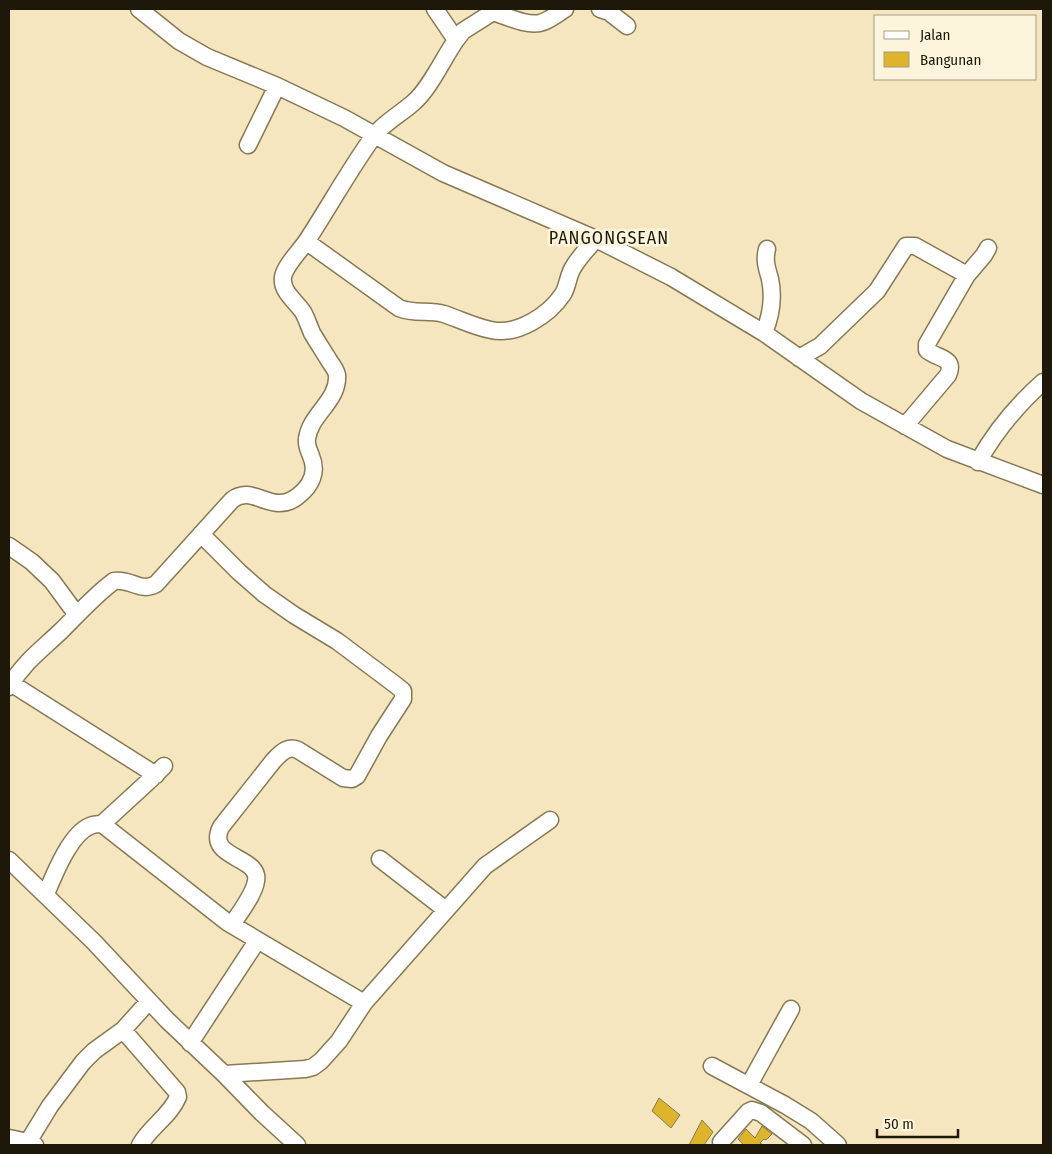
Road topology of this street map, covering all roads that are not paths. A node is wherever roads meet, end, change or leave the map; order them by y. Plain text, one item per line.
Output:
1 (139, 9) edge
2 (435, 9) edge
3 (565, 9) edge
4 (600, 9) edge
5 (493, 10) edge
6 (628, 26) dead end
7 (456, 40) junction
8 (277, 86) junction
9 (374, 135) junction
10 (248, 145) dead end
11 (596, 239) junction
12 (307, 242) junction
13 (988, 248) dead end
14 (767, 249) dead end
15 (967, 274) junction
16 (764, 333) junction
17 (799, 358) junction
18 (1043, 382) edge
19 (905, 426) junction
20 (978, 462) junction
21 (1043, 485) edge
22 (201, 534) junction
23 (9, 546) edge
24 (77, 615) junction
25 (10, 684) edge
26 (550, 820) dead end
27 (102, 824) junction
28 (380, 859) dead end
29 (9, 860) edge
30 (46, 894) junction
31 (446, 910) junction
32 (232, 925) junction
33 (257, 941) junction
34 (149, 1001) junction
35 (364, 1003) junction
36 (791, 1010) dead end
37 (123, 1030) junction
38 (190, 1042) junction
39 (712, 1066) dead end
40 (224, 1074) junction
41 (748, 1085) junction
42 (9, 1138) edge
43 (721, 1142) dead end
44 (795, 1143) edge
45 (32, 1144) edge
46 (140, 1145) edge
47 (297, 1145) edge
48 (838, 1145) edge

1 - 8 street
2 - 7 street
3 - 5 street
4 - 6 street
5 - 7 street
7 - 9 street
8 - 9 street
8 - 10 street
9 - 11 street
9 - 12 street
11 - 12 street
11 - 16 street
12 - 22 street
13 - 15 street
14 - 16 street
15 - 17 street
15 - 19 street
16 - 17 street
17 - 19 street
18 - 20 street
19 - 20 street
20 - 21 street
22 - 24 street
22 - 32 street
23 - 24 street
24 - 25 street
25 - 27 street
26 - 31 street
27 - 30 street
27 - 32 street
28 - 31 street
29 - 30 street
30 - 34 street
31 - 35 street
32 - 33 street
33 - 35 street
33 - 38 street
34 - 37 street
34 - 38 street
35 - 40 street
36 - 41 street
37 - 45 street
37 - 46 street
38 - 40 street
39 - 41 street
40 - 47 street
41 - 48 street
42 - 45 street
43 - 44 street

